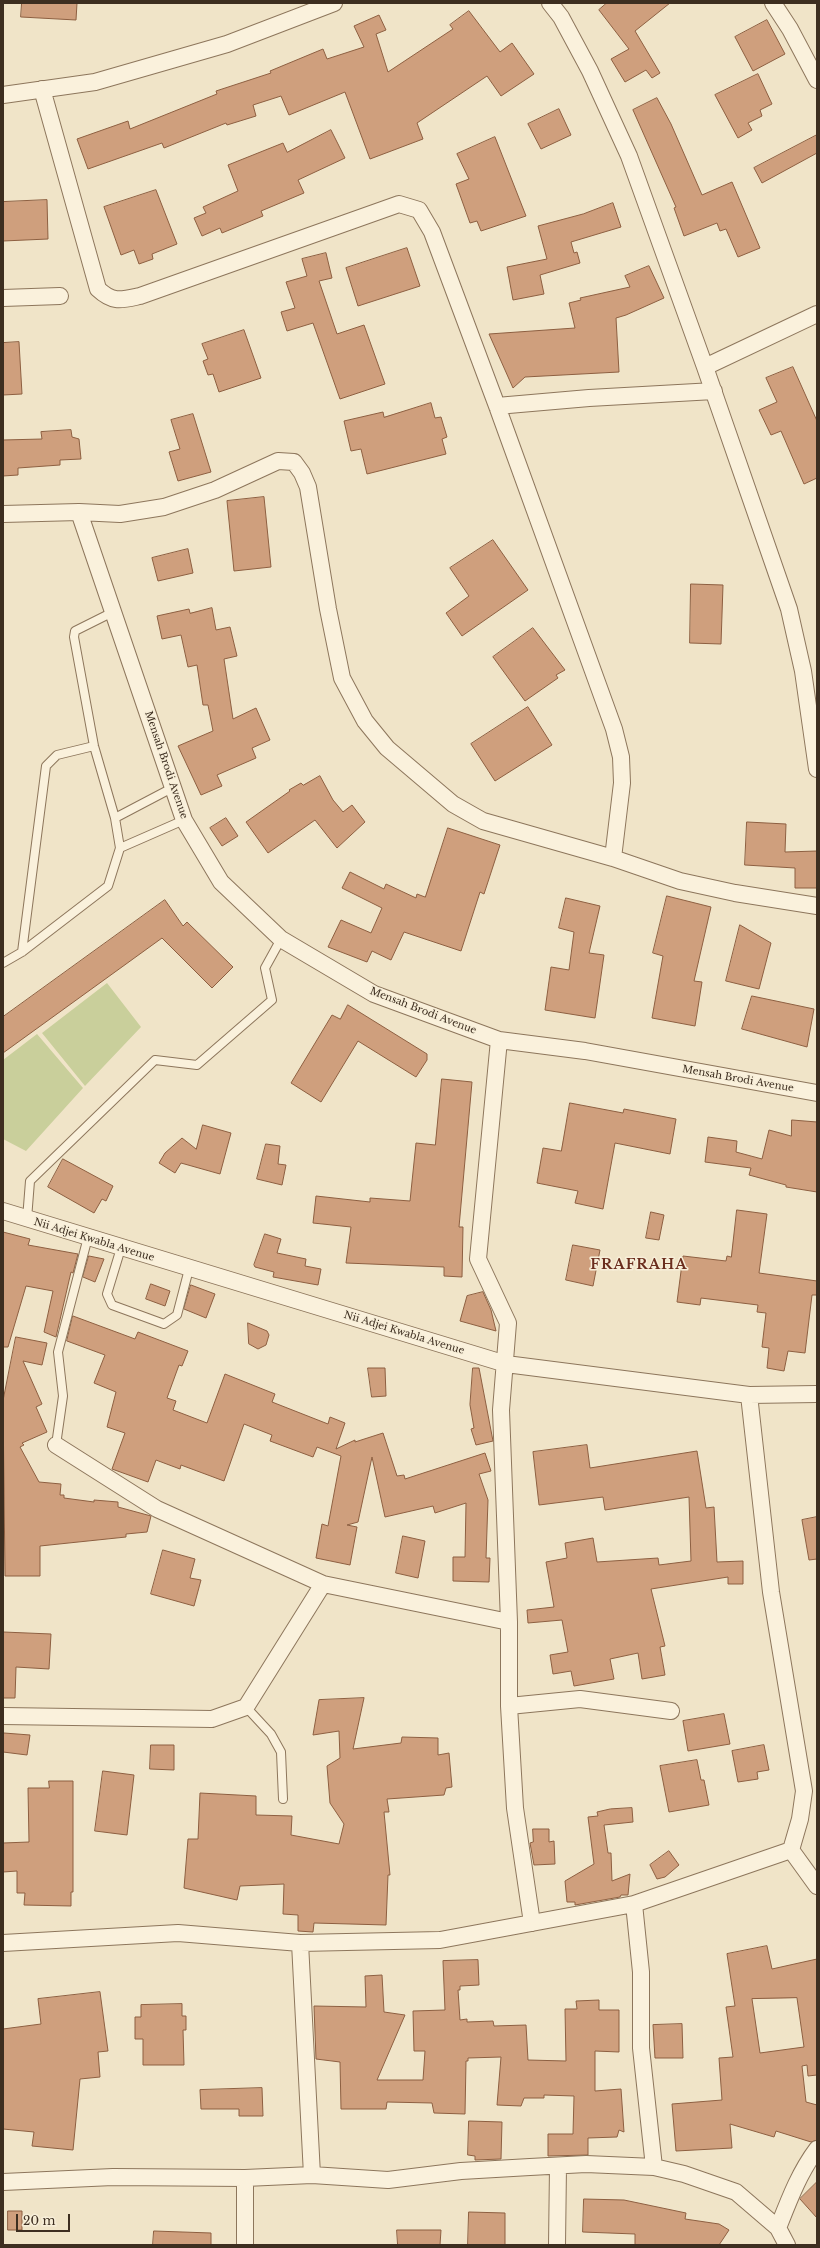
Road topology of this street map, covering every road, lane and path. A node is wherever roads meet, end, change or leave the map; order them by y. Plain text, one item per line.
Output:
1 (334, 3) edge
2 (550, 3) edge
3 (773, 3) edge
4 (817, 80) edge
5 (42, 89) junction
6 (3, 95) edge
7 (60, 296) dead end
8 (3, 298) edge
9 (817, 314) edge
10 (705, 367) junction
11 (714, 391) junction
12 (497, 406) junction
13 (79, 512) junction
14 (3, 514) edge
15 (113, 612) junction
16 (94, 746) junction
17 (817, 769) edge
18 (174, 787) junction
19 (115, 818) junction
20 (184, 820) junction
21 (120, 848) junction
22 (613, 858) junction
23 (817, 906) edge
24 (281, 939) junction
25 (22, 952) junction
26 (3, 963) edge
27 (499, 1040) junction
28 (817, 1093) edge
29 (3, 1211) edge
30 (27, 1219) junction
31 (88, 1237) junction
32 (121, 1248) junction
33 (190, 1269) junction
34 (506, 1364) junction
35 (817, 1394) edge
36 (749, 1395) junction
37 (56, 1445) joint
38 (323, 1584) junction
39 (510, 1622) junction
40 (509, 1706) junction
41 (246, 1707) junction
42 (671, 1711) dead end
43 (3, 1716) edge
44 (283, 1799) dead end
45 (791, 1850) junction
46 (817, 1886) edge
47 (634, 1904) junction
48 (532, 1923) junction
49 (300, 1943) junction
50 (3, 1944) edge
51 (817, 2149) edge
52 (558, 2167) junction
53 (654, 2167) junction
54 (312, 2175) junction
55 (245, 2178) junction
56 (3, 2182) edge
57 (778, 2228) junction
58 (245, 2245) edge
59 (557, 2245) edge
60 (787, 2245) edge

1 - 5 street
2 - 10 street
3 - 4 street
5 - 6 street
5 - 12 street
7 - 8 street
9 - 10 street
10 - 11 street
11 - 12 street
11 - 17 street
12 - 22 street
13 - 14 street
13 - 15 street, Mensah Brodi Avenue
13 - 22 street
15 - 16 lane
15 - 18 street, Mensah Brodi Avenue
16 - 19 lane
16 - 25 lane
18 - 19 lane
18 - 20 street, Mensah Brodi Avenue
19 - 21 lane
20 - 21 lane
20 - 24 street, Mensah Brodi Avenue
21 - 25 lane
22 - 23 street
24 - 27 street, Mensah Brodi Avenue
24 - 30 lane
25 - 26 lane
27 - 28 street, Mensah Brodi Avenue
27 - 34 street
29 - 30 street, Nii Adjei Kwabla Avenue
30 - 31 street, Nii Adjei Kwabla Avenue
31 - 32 street, Nii Adjei Kwabla Avenue
31 - 37 lane
32 - 33 street, Nii Adjei Kwabla Avenue
32 - 33 lane
33 - 34 street, Nii Adjei Kwabla Avenue
34 - 36 street, Nii Adjei Kwabla Avenue
34 - 39 street
35 - 36 street, Nii Adjei Kwabla Avenue
36 - 45 street
37 - 38 street
38 - 39 street
38 - 41 street
39 - 40 street
40 - 42 street
40 - 48 street
41 - 43 street
41 - 44 lane
45 - 46 street
45 - 47 street
47 - 48 street
47 - 53 street
48 - 49 street
49 - 50 street
49 - 54 street
51 - 57 street
52 - 53 street
52 - 54 street
52 - 59 street
53 - 57 street
54 - 55 street
55 - 56 street
55 - 58 street
57 - 60 street

